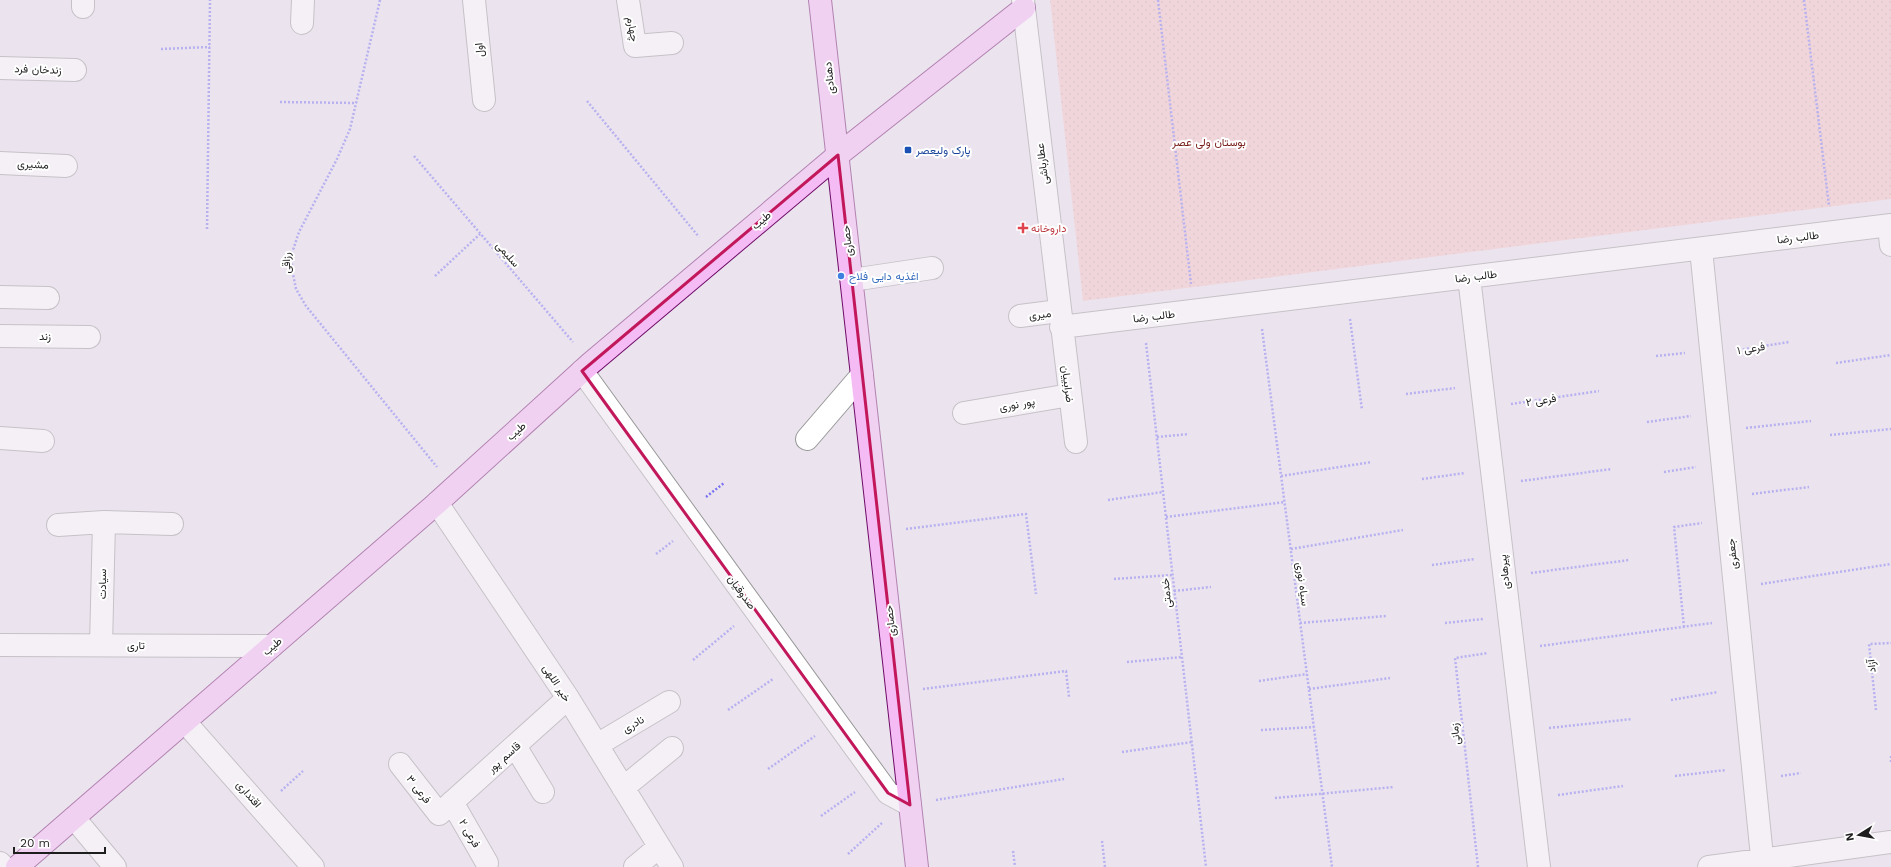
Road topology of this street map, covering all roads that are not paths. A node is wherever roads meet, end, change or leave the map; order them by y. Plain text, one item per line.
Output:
1 (303, 0) edge
2 (474, 0) edge
3 (628, 0) edge
4 (820, 0) edge
5 (1024, 4) edge
6 (302, 23) dead end
7 (672, 43) dead end
8 (0, 68) edge
9 (75, 70) dead end
10 (484, 100) dead end
11 (838, 155) junction
12 (0, 163) edge
13 (66, 166) dead end
14 (1890, 232) edge
15 (1701, 249) junction
16 (932, 268) dead end
17 (1469, 277) junction
18 (852, 280) junction
19 (0, 297) edge
20 (48, 298) dead end
21 (1020, 316) dead end
22 (1060, 319) junction
23 (0, 336) edge
24 (89, 337) dead end
25 (587, 367) junction
26 (862, 375) junction
27 (1070, 394) junction
28 (964, 413) dead end
29 (0, 438) edge
30 (807, 439) dead end
31 (44, 440) dead end
32 (1076, 442) dead end
33 (437, 503) junction
34 (104, 522) junction
35 (172, 524) dead end
36 (58, 525) dead end
37 (0, 645) edge
38 (101, 645) junction
39 (272, 646) junction
40 (568, 698) junction
41 (669, 702) dead end
42 (185, 722) junction
43 (597, 745) junction
44 (515, 746) junction
45 (672, 748) dead end
46 (400, 764) dead end
47 (623, 788) junction
48 (543, 792) dead end
49 (907, 803) junction
50 (445, 808) junction
51 (74, 818) junction
52 (1891, 842) edge
53 (659, 847) junction
54 (0, 863) edge
55 (487, 863) dead end
56 (1763, 863) edge
57 (4, 867) edge
58 (17, 867) edge
59 (115, 867) edge
60 (313, 867) edge
61 (635, 867) edge
62 (672, 867) edge
63 (917, 867) edge
64 (1539, 867) edge
65 (1709, 867) edge

1 - 6 street
2 - 10 street, اول
3 - 7 street, چهارم
4 - 11 main road, دهنادی
5 - 11 main road, طیب
5 - 22 street, عطارباشی
8 - 9 street, زندخان فرد
11 - 18 main road, حصاری
11 - 25 main road, طیب
12 - 13 street, مشیری
14 - 15 street, طالب رضا
15 - 17 street, طالب رضا
15 - 56 street, جعفری
16 - 18 street
17 - 22 street, طالب رضا
17 - 64 street, پیرهادی
18 - 26 main road, حصاری
19 - 20 street
21 - 22 street, میری
22 - 27 street, ضرابییان
23 - 24 street, زند
25 - 33 main road, طیب
25 - 49 street, صدوقیان
26 - 30 street
26 - 49 main road, حصاری
27 - 28 street, پور نوری
27 - 32 street, ضرابییان
29 - 31 street
33 - 39 main road, طیب
33 - 40 street, خیر اللهی
34 - 35 street
34 - 36 street
34 - 38 street, سیادت
37 - 38 street, تاری
38 - 39 street, تاری
39 - 42 main road, طیب
40 - 43 street, خیر اللهی
40 - 44 street, قاسم پور
41 - 43 street, نادری
42 - 51 main road, طیب
42 - 60 street, اقتداری
43 - 47 street, خیر اللهی
44 - 48 street
44 - 50 street, قاسم پور
45 - 47 street
46 - 50 street, فرعی ۳
47 - 53 street, خیر اللهی
49 - 63 main road, حصاری
50 - 55 street, فرعی ۲
51 - 58 main road, طیب
51 - 59 street
52 - 56 street
53 - 61 street
53 - 62 street, خیر اللهی
54 - 57 street
56 - 65 street

